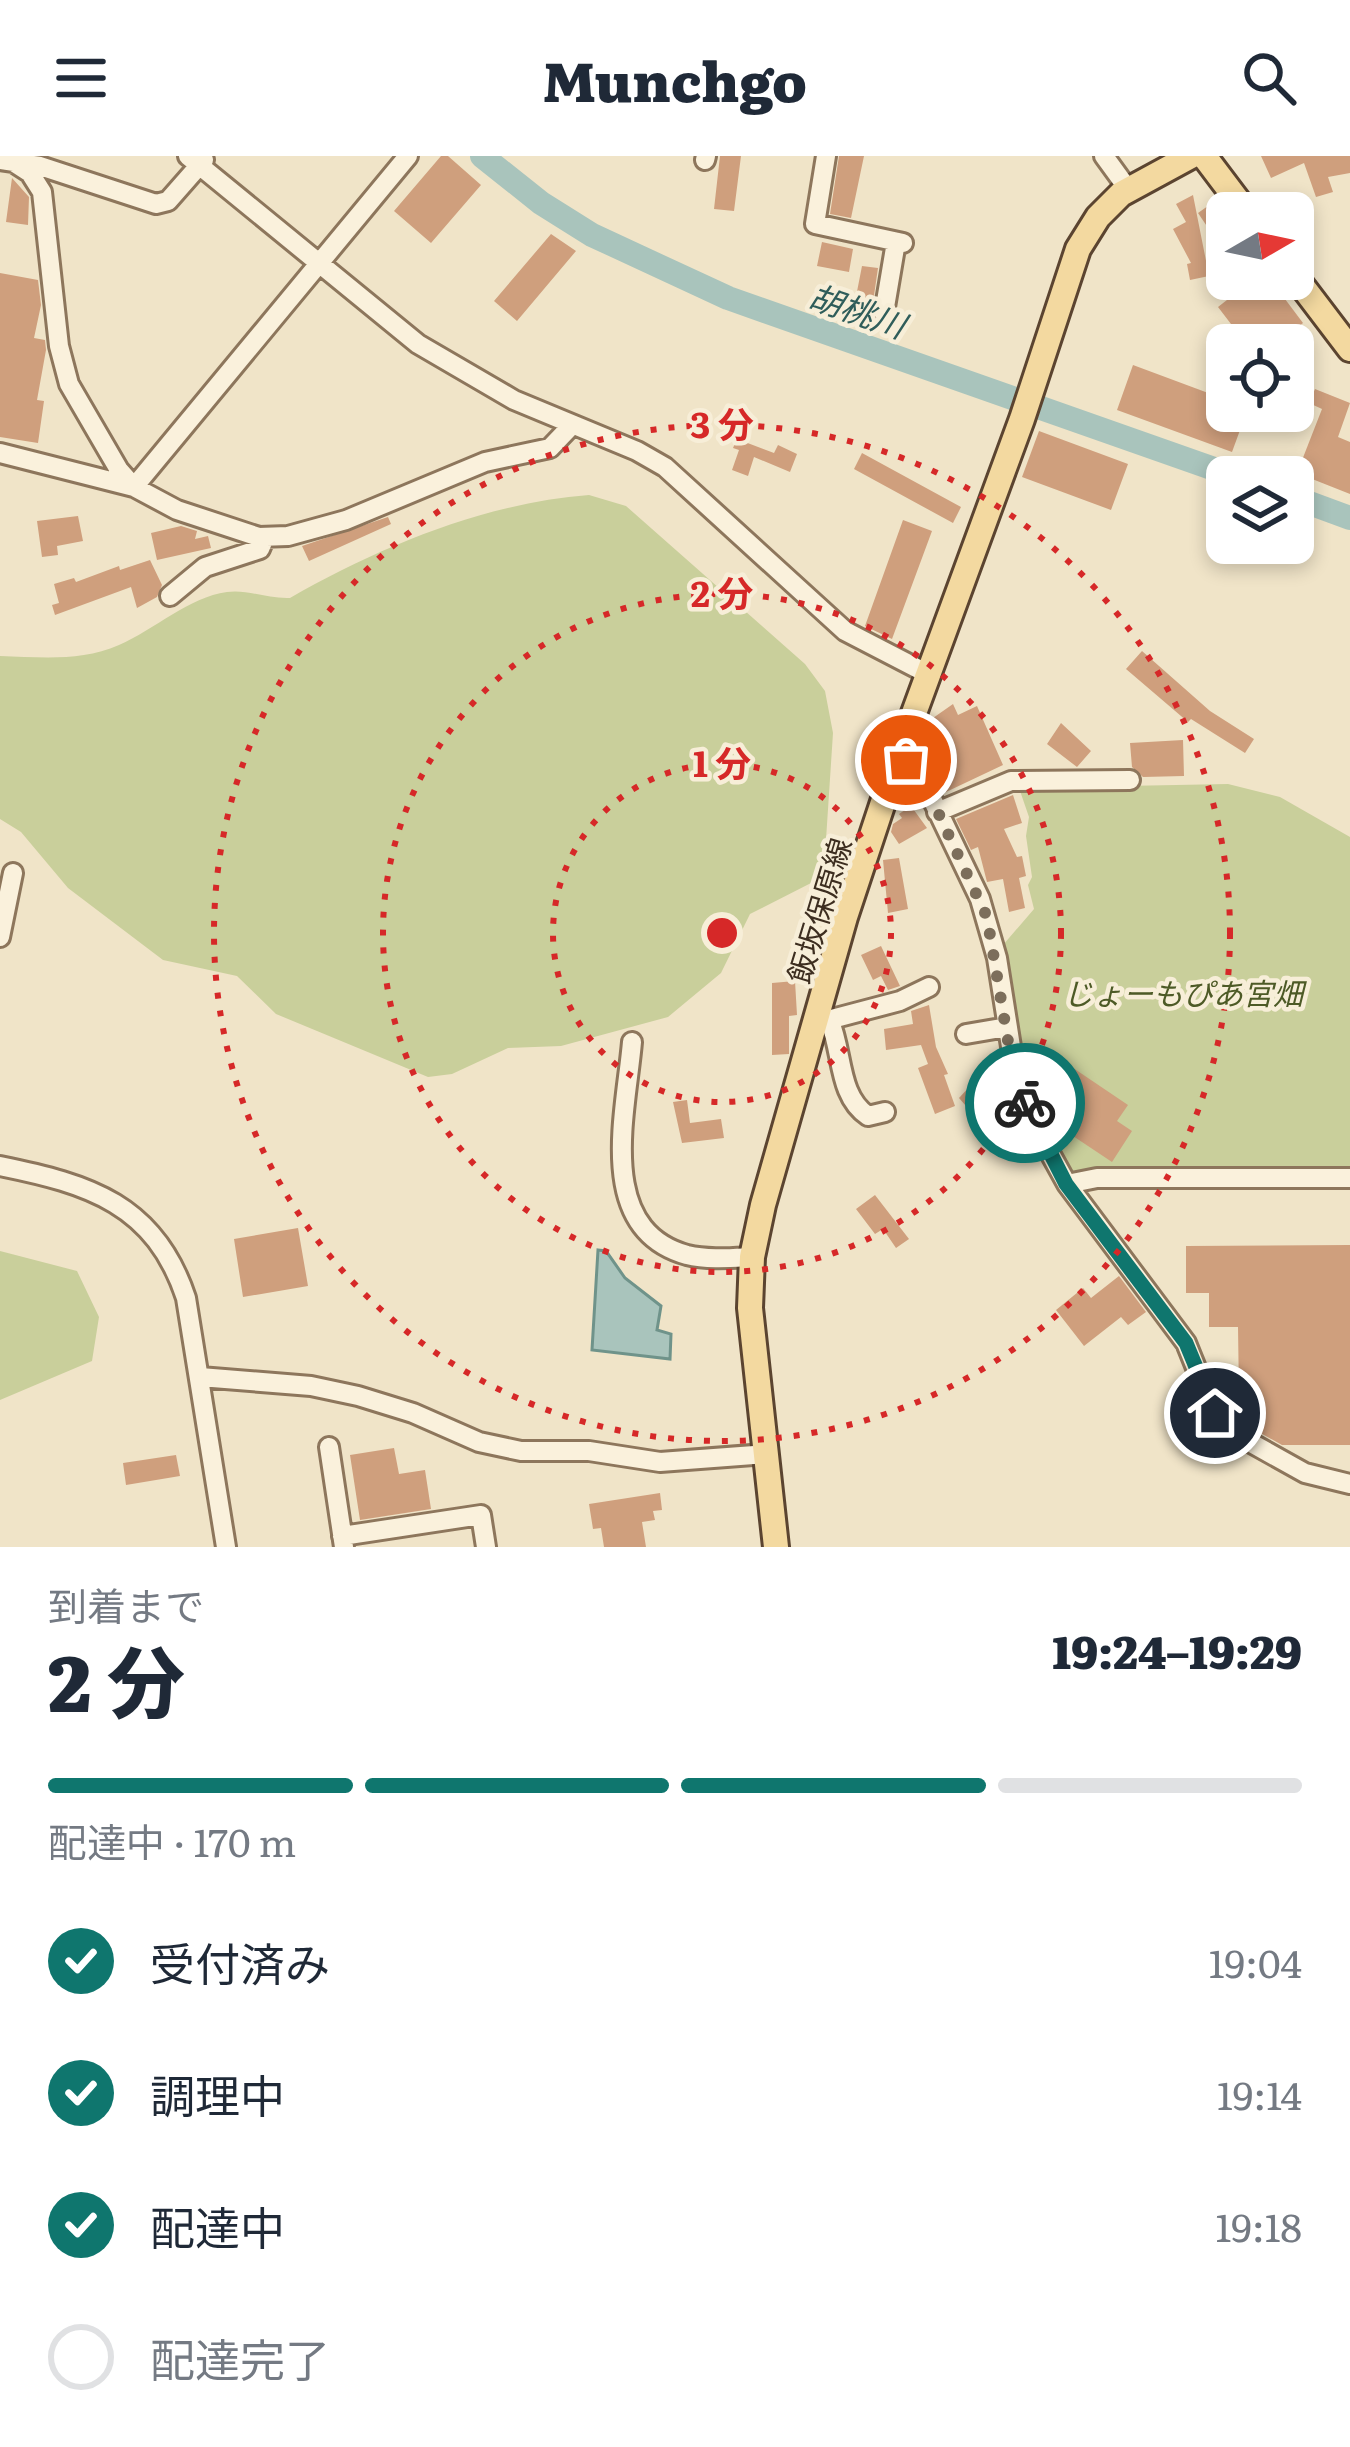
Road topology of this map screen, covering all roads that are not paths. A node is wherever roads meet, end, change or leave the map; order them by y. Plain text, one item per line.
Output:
1 (408, 156) edge
2 (826, 156) edge
3 (1105, 156) edge
4 (1191, 156) edge
5 (1204, 156) edge
6 (198, 159) edge
7 (7, 161) edge
8 (55, 171) junction
9 (40, 188) junction
10 (1129, 189) junction
11 (1231, 192) edge
12 (321, 265) junction
13 (1313, 300) edge
14 (884, 313) dead end
15 (1350, 349) edge
16 (572, 425) junction
17 (0, 453) edge
18 (134, 487) junction
19 (265, 537) junction
20 (170, 596) dead end
21 (930, 675) junction
22 (899, 754) junction
23 (1130, 780) dead end
24 (937, 812) junction
25 (13, 873) dead end
26 (0, 937) edge
27 (929, 988) dead end
28 (823, 1016) junction
29 (1007, 1027) junction
30 (966, 1034) dead end
31 (632, 1042) dead end
32 (885, 1112) dead end
33 (0, 1166) edge
34 (1350, 1178) edge
35 (1066, 1184) junction
36 (752, 1257) junction
37 (200, 1377) junction
38 (328, 1447) dead end
39 (766, 1454) junction
40 (1350, 1484) edge
41 (343, 1542) edge
42 (226, 1547) edge
43 (486, 1547) edge
44 (776, 1547) edge

1 - 12 street
2 - 14 street
3 - 10 street
4 - 10 main road, 飯坂保原線
5 - 11 main road
6 - 8 street
6 - 12 street
7 - 8 street
7 - 9 street
8 - 9 street
9 - 18 street
10 - 21 main road, 飯坂保原線
12 - 16 street
12 - 18 street
13 - 15 main road
16 - 19 street
16 - 21 street
17 - 18 street
18 - 19 street
19 - 20 street
21 - 22 main road, 飯坂保原線
22 - 24 street
22 - 28 main road, 飯坂保原線
23 - 24 street
24 - 29 street
25 - 26 street
27 - 28 street
28 - 32 street
28 - 36 main road, 飯坂保原線
29 - 30 street
29 - 35 street
31 - 36 street
33 - 37 street
34 - 35 street
35 - 40 street
36 - 39 main road, 飯坂保原線
37 - 39 street
37 - 42 street
38 - 41 street
39 - 44 main road, 飯坂保原線
41 - 43 street

